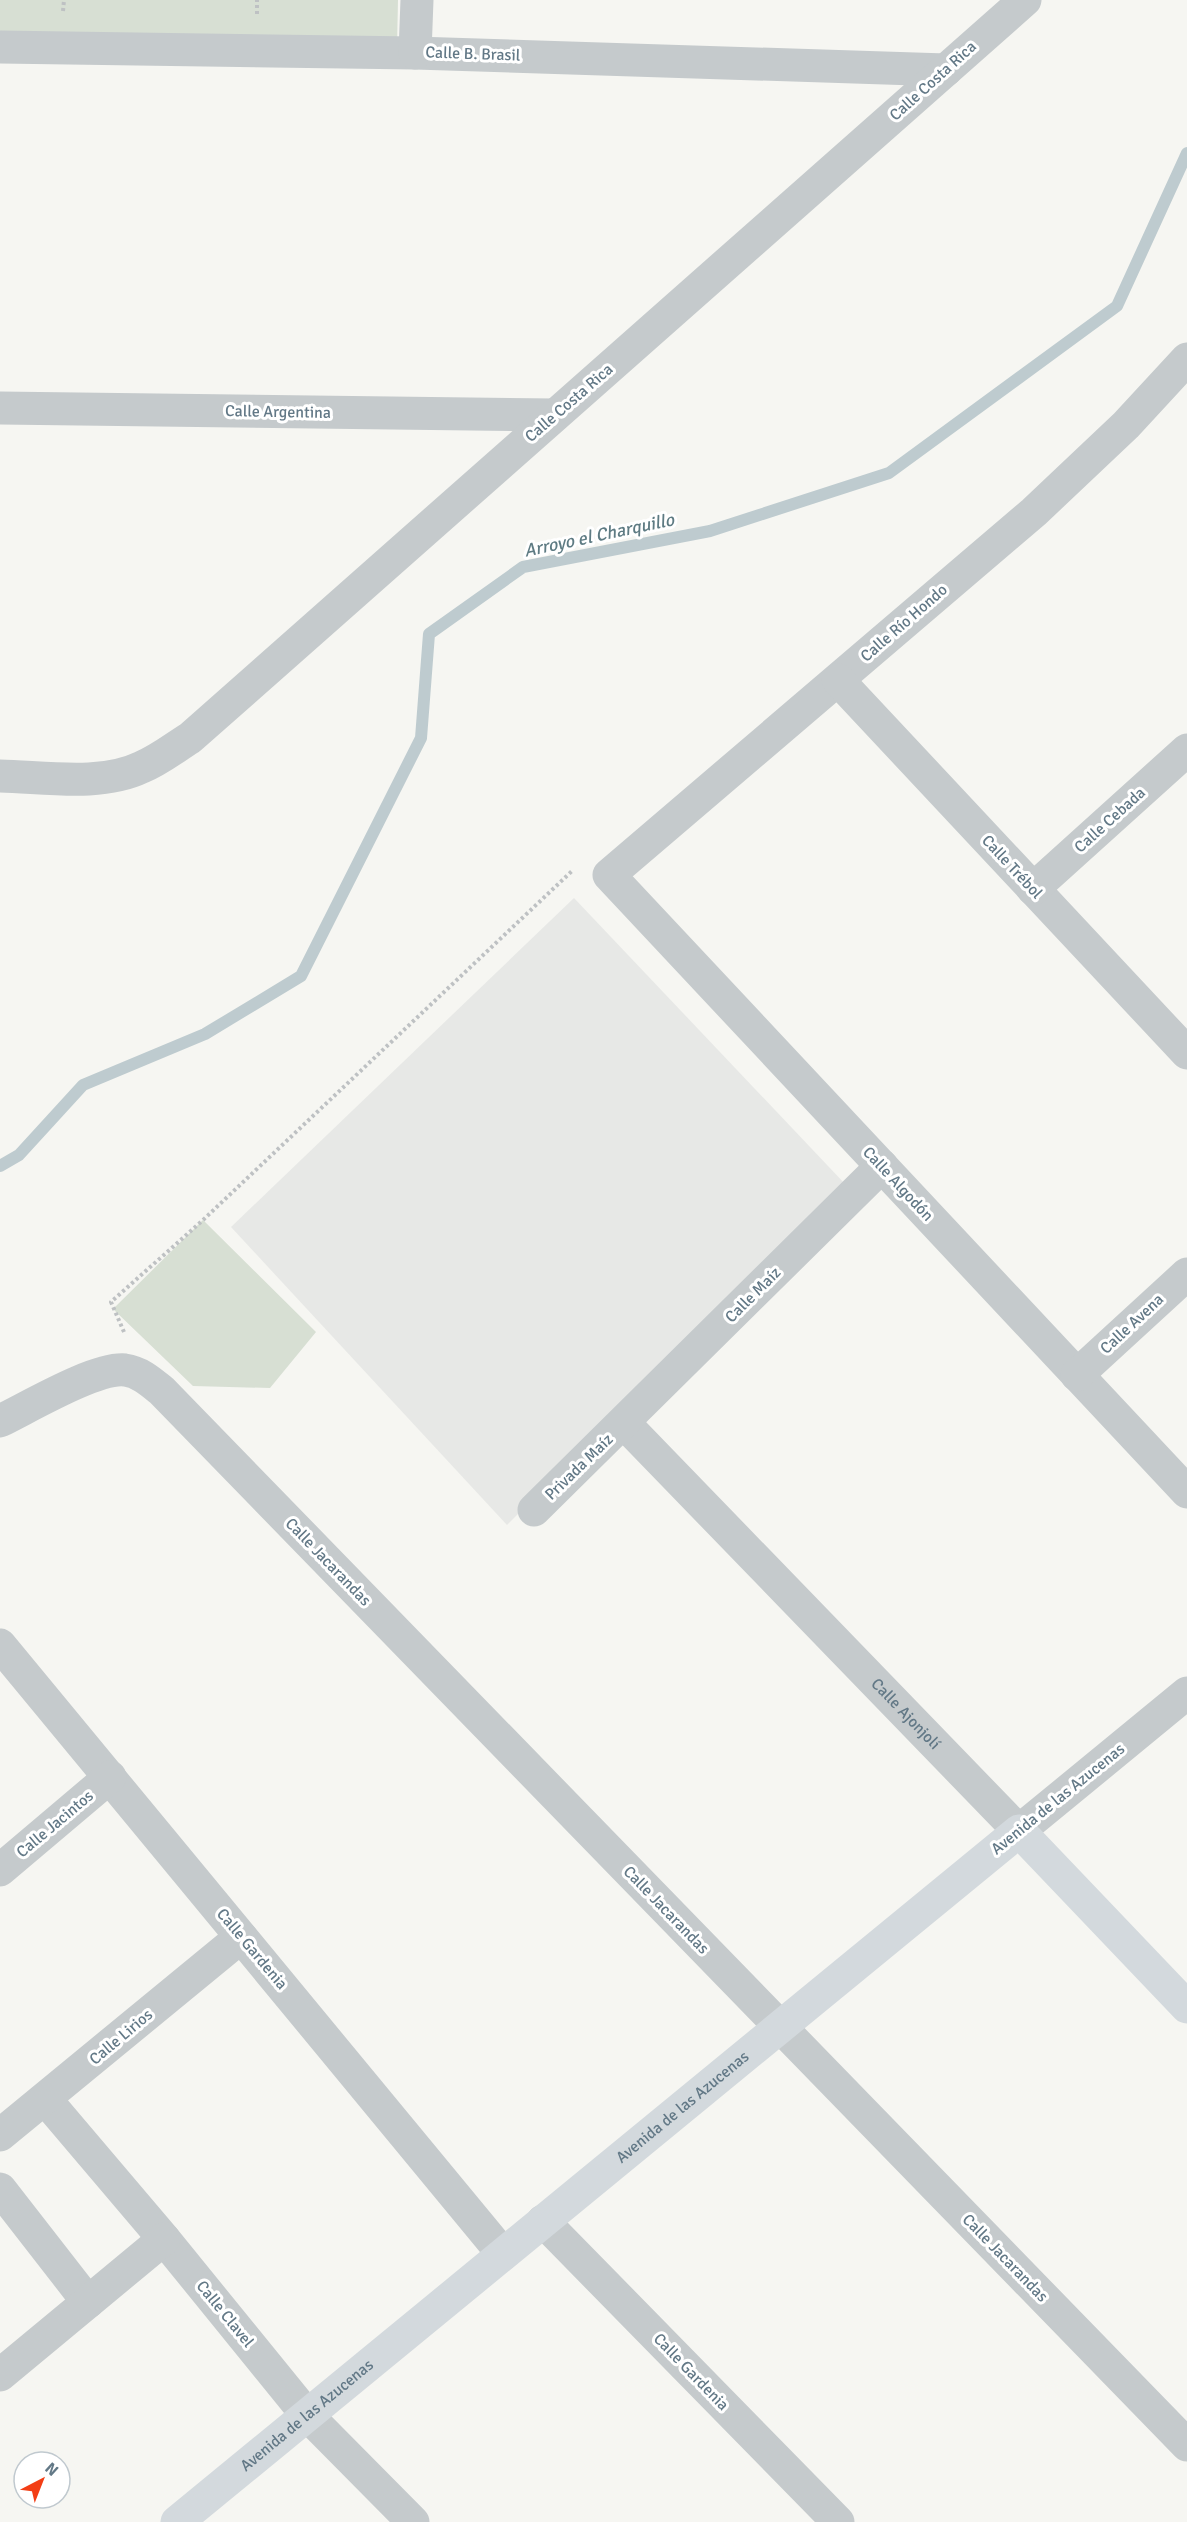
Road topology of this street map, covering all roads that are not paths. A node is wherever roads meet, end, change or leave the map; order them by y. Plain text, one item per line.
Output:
1 (417, 0) edge
2 (1025, 0) edge
3 (0, 47) edge
4 (416, 52) junction
5 (946, 70) junction
6 (1187, 359) edge
7 (0, 408) edge
8 (555, 415) junction
9 (838, 680) junction
10 (1187, 750) edge
11 (0, 776) edge
12 (609, 875) joint
13 (1033, 889) junction
14 (1187, 1053) edge
15 (882, 1166) junction
16 (1187, 1274) edge
17 (1077, 1375) junction
18 (0, 1421) edge
19 (624, 1423) junction
20 (1187, 1492) edge
21 (534, 1510) dead end
22 (0, 1645) edge
23 (1187, 1693) edge
24 (110, 1778) junction
25 (1019, 1832) junction
26 (0, 1870) edge
27 (241, 1937) junction
28 (1187, 2007) edge
29 (780, 2027) junction
30 (46, 2100) junction
31 (0, 2135) edge
32 (0, 2189) edge
33 (543, 2221) junction
34 (164, 2239) junction
35 (503, 2254) junction
36 (88, 2302) junction
37 (0, 2375) edge
38 (308, 2415) junction
39 (1187, 2445) edge
40 (177, 2522) edge
41 (413, 2522) edge
42 (838, 2522) edge

1 - 4 street
2 - 5 street, Calle Costa Rica
3 - 4 street, Calle B. Brasil
4 - 5 street, Calle B. Brasil
5 - 8 street, Calle Costa Rica
6 - 9 street, Calle Río Hondo
7 - 8 street, Calle Argentina
8 - 11 street, Calle Costa Rica
9 - 12 street, Calle Río Hondo
9 - 13 street, Calle Trébol
10 - 13 street, Calle Cebada
12 - 15 street, Calle Algodón
13 - 14 street, Calle Trébol
15 - 17 street, Calle Algodón
15 - 19 street, Calle Maíz
16 - 17 street, Calle Avena
17 - 20 street, Calle Algodón
18 - 29 street, Calle Jacarandas
19 - 21 street, Privada Maíz
19 - 25 street, Calle Ajonjolí
22 - 24 street, Calle Gardenia
23 - 25 street, Avenida de las Azucenas
24 - 26 street, Calle Jacintos
24 - 27 street, Calle Gardenia
25 - 28 street, Calle Ajonjolí
25 - 29 street, Avenida de las Azucenas
27 - 30 street, Calle Lirios
27 - 35 street, Calle Gardenia
29 - 33 street, Avenida de las Azucenas
29 - 39 street, Calle Jacarandas
30 - 31 street, Calle Lirios
30 - 34 street, Calle Clavel
32 - 36 street
33 - 35 street, Avenida de las Azucenas
33 - 42 street, Calle Gardenia
34 - 36 street
34 - 38 street, Calle Clavel
35 - 38 street, Avenida de las Azucenas
36 - 37 street
38 - 40 street, Avenida de las Azucenas
38 - 41 street, Calle Clavel

